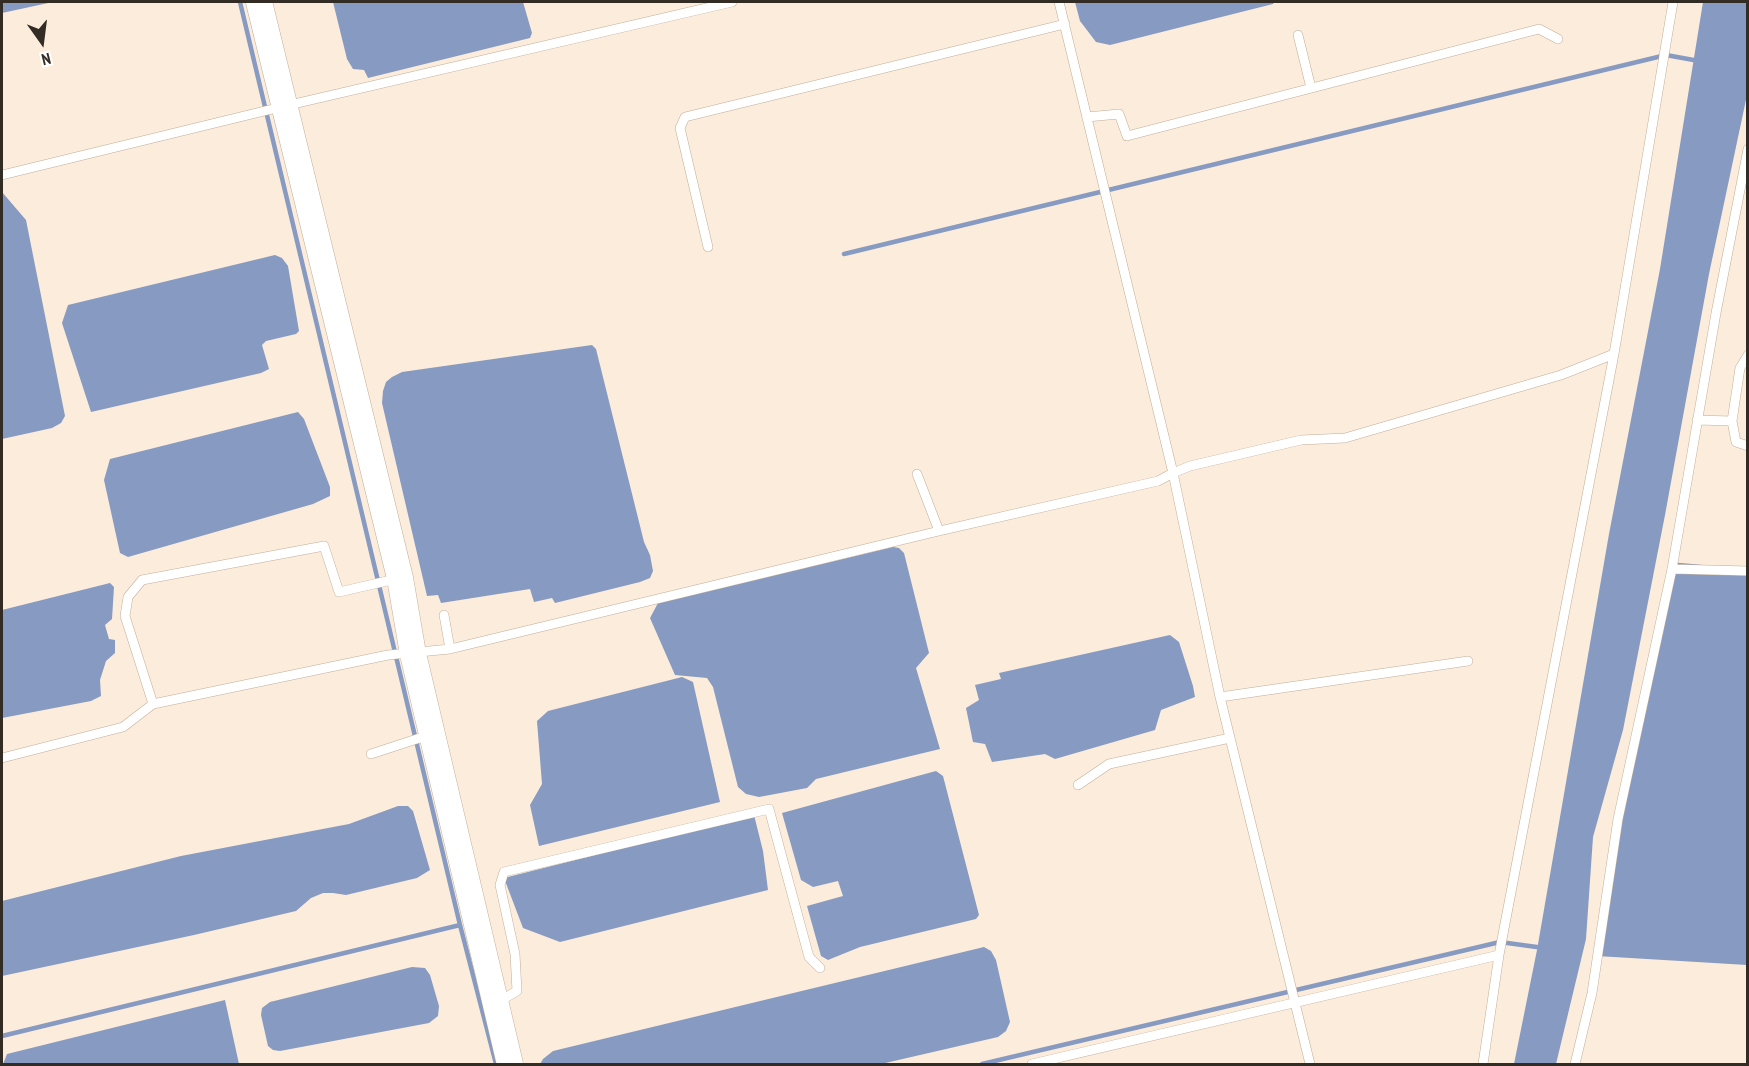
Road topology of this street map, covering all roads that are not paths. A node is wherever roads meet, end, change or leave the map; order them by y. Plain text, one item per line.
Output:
1 (259, 2) edge
2 (732, 2) edge
3 (1059, 2) edge
4 (1673, 2) edge
5 (1065, 24) junction
6 (1298, 35) dead end
7 (1558, 39) dead end
8 (1311, 88) junction
9 (285, 106) junction
10 (1087, 117) junction
11 (1748, 149) edge
12 (2, 175) edge
13 (708, 247) dead end
14 (1614, 354) junction
15 (1748, 355) edge
16 (1697, 420) junction
17 (1732, 421) junction
18 (1748, 446) edge
19 (1173, 472) junction
20 (916, 474) dead end
21 (939, 531) junction
22 (1672, 569) junction
23 (1748, 571) edge
24 (400, 578) junction
25 (444, 615) dead end
26 (450, 649) junction
27 (413, 654) junction
28 (1468, 661) dead end
29 (1220, 697) junction
30 (153, 704) junction
31 (432, 734) junction
32 (1230, 738) junction
33 (371, 754) dead end
34 (2, 758) edge
35 (1078, 785) dead end
36 (1499, 955) junction
37 (820, 968) dead end
38 (1294, 1002) junction
39 (496, 1003) junction
40 (510, 1065) edge
41 (1032, 1065) edge
42 (1310, 1065) edge
43 (1483, 1065) edge
44 (1575, 1065) edge

1 - 9 street
2 - 9 lane
3 - 5 lane
4 - 14 lane
5 - 10 lane
5 - 13 lane
6 - 8 lane
7 - 8 lane
8 - 10 lane
9 - 12 lane
9 - 24 street
10 - 19 lane
11 - 16 lane
14 - 19 lane
14 - 36 lane
15 - 17 lane
16 - 17 lane
16 - 22 lane
17 - 18 lane
19 - 21 lane
19 - 29 lane
20 - 21 lane
21 - 26 lane
22 - 23 lane
22 - 44 lane
24 - 27 street
24 - 30 lane
25 - 26 lane
26 - 27 lane
27 - 30 lane
27 - 31 street
28 - 29 lane
29 - 32 lane
30 - 34 lane
31 - 33 lane
31 - 39 street
32 - 35 lane
32 - 38 lane
36 - 38 lane
36 - 43 lane
37 - 39 lane
38 - 41 lane
38 - 42 lane
39 - 40 street

